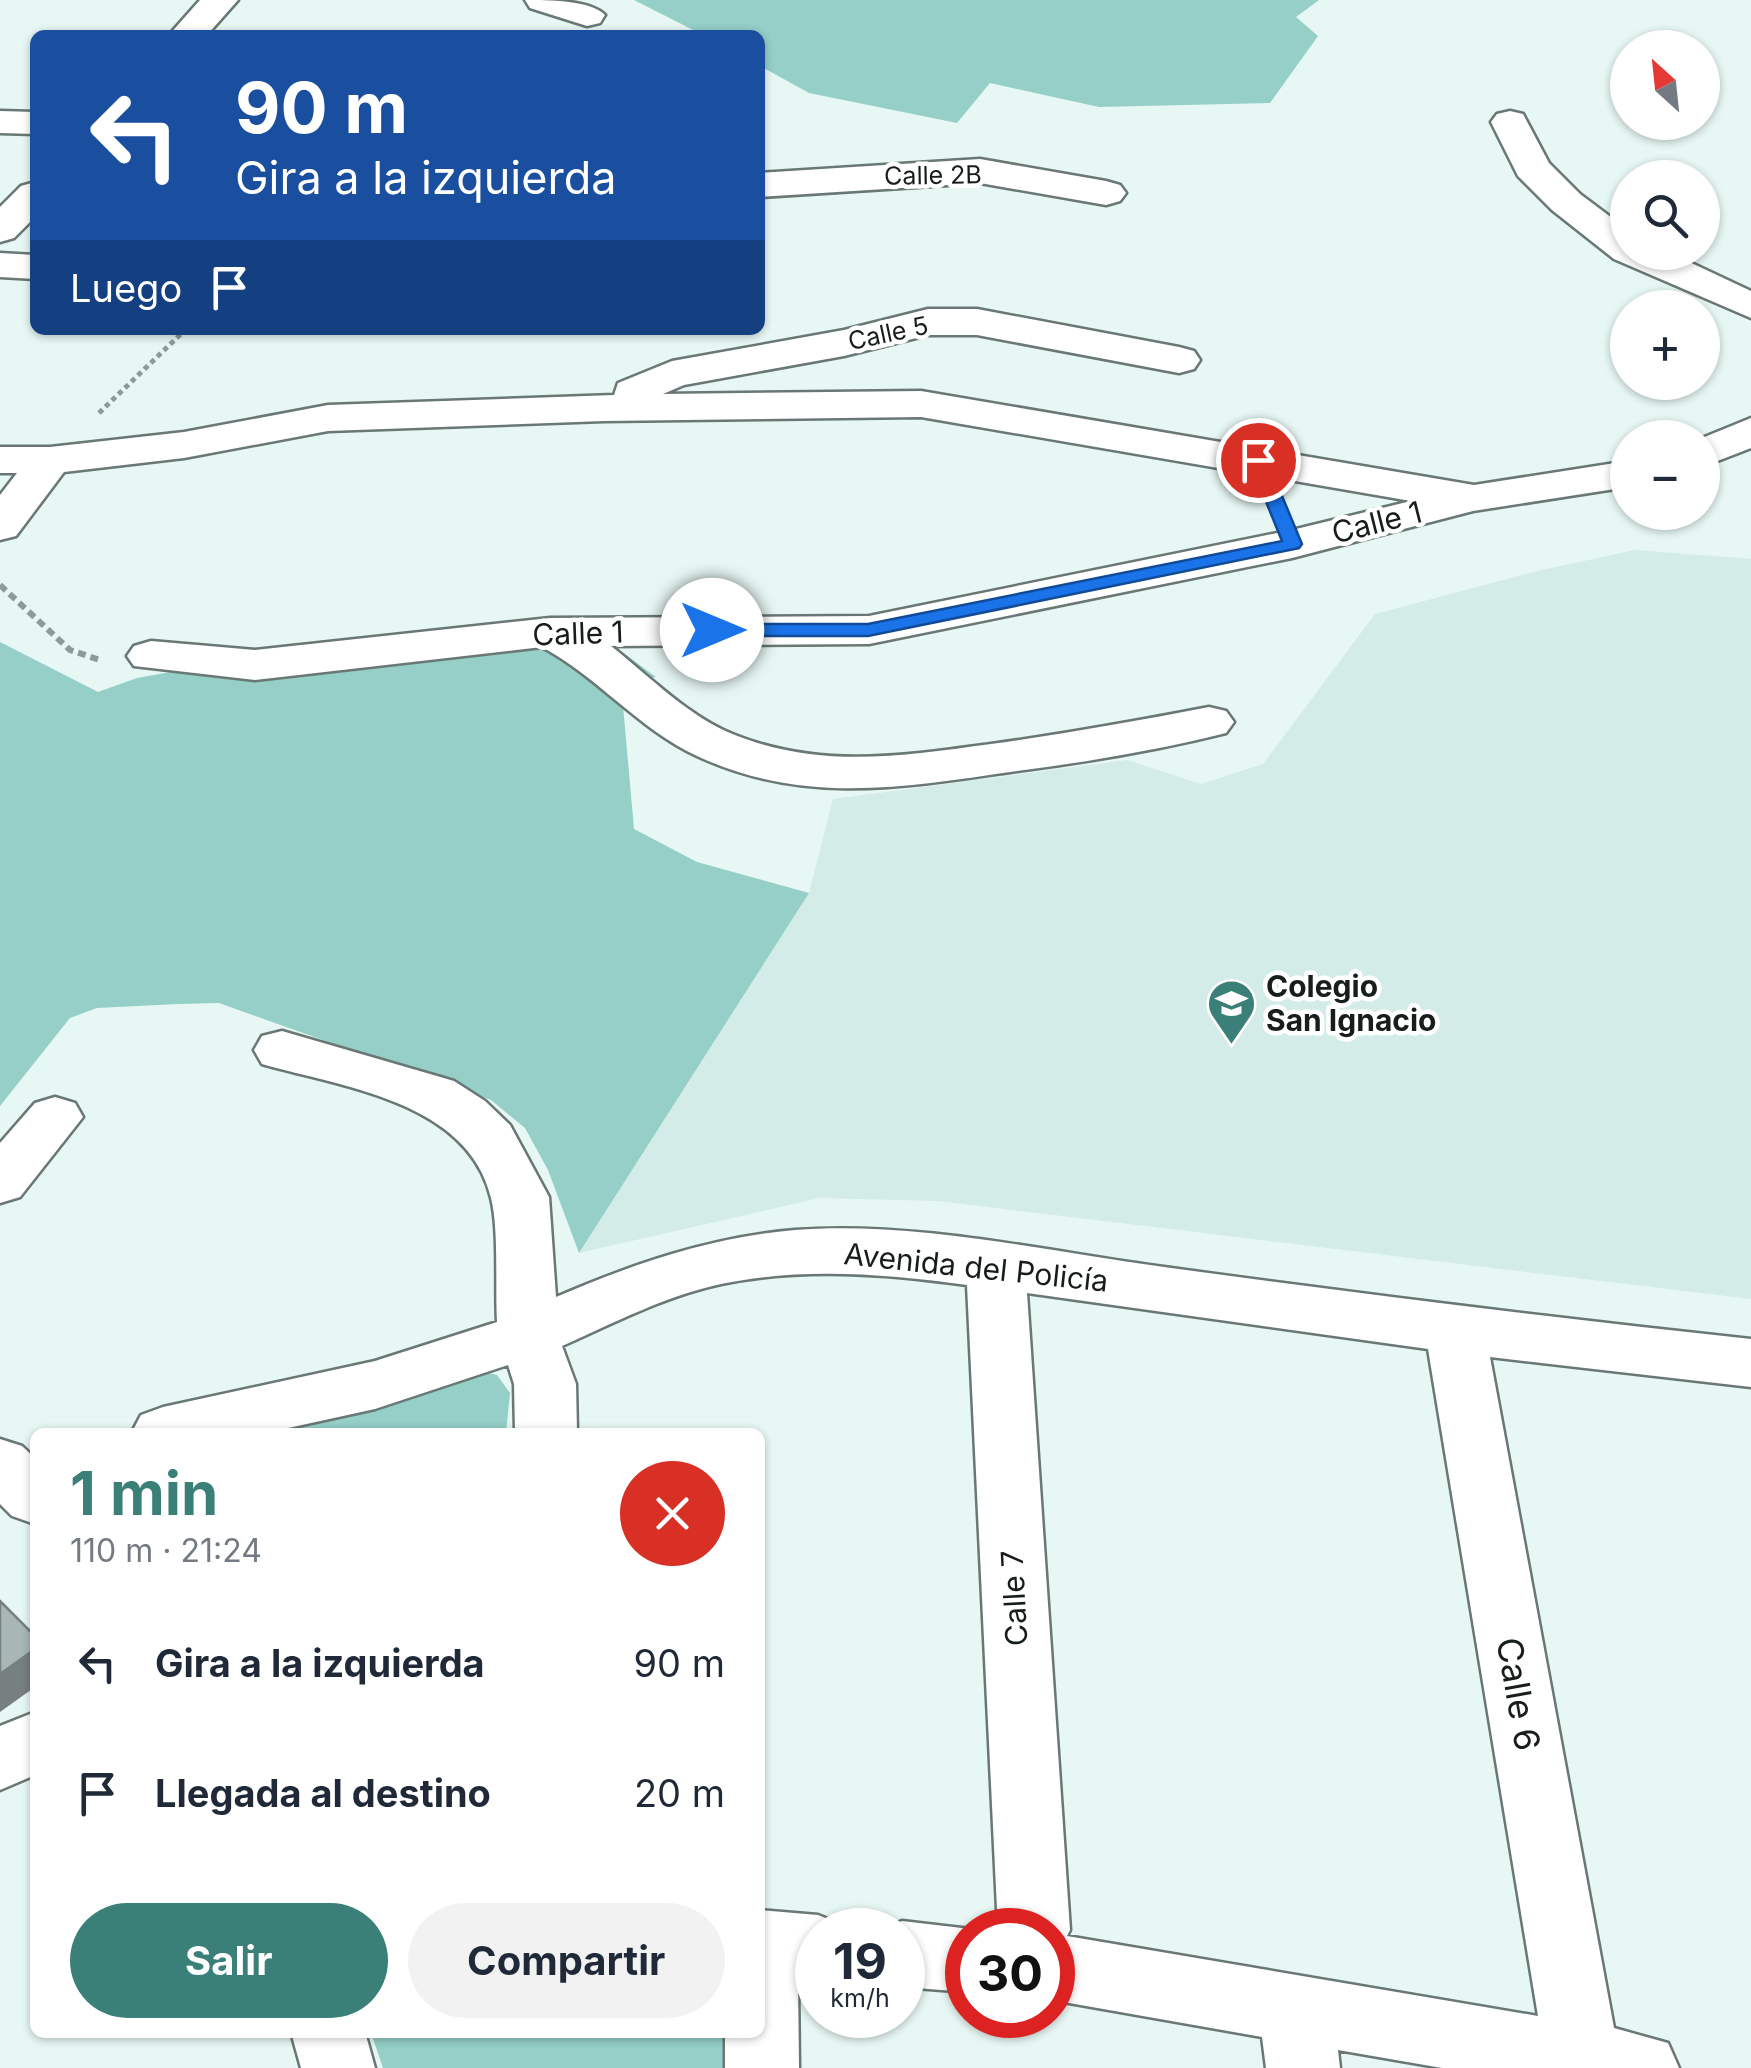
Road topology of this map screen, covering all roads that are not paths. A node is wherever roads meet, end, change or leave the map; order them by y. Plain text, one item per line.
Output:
1 (220, 0) edge
2 (543, 0) edge
3 (587, 16) dead end
4 (192, 30) edge
5 (0, 122) edge
6 (1510, 122) dead end
7 (30, 123) edge
8 (765, 185) edge
9 (1106, 193) dead end
10 (30, 199) edge
11 (0, 230) edge
12 (1610, 235) edge
13 (0, 265) edge
14 (30, 266) edge
15 (1672, 270) edge
16 (1751, 306) edge
17 (1179, 360) dead end
18 (604, 408) junction
19 (1751, 430) edge
20 (1720, 445) edge
21 (0, 460) edge
22 (50, 460) junction
23 (1258, 460) junction
24 (1610, 477) edge
25 (1474, 498) junction
26 (0, 526) edge
27 (1292, 544) junction
28 (712, 630) junction
29 (550, 632) junction
30 (150, 656) road end
31 (646, 696) junction
32 (1209, 722) dead end
33 (282, 1050) dead end
34 (55, 1117) dead end
35 (0, 1182) edge
36 (996, 1266) junction
37 (1455, 1330) junction
38 (528, 1335) junction
39 (1751, 1363) edge
40 (181, 1428) edge
41 (546, 1428) edge
42 (30, 1744) edge
43 (0, 1760) edge
44 (1033, 1908) edge
45 (780, 1945) edge
46 (1075, 1974) edge
47 (330, 2038) edge
48 (1299, 2040) edge
49 (1612, 2063) edge
50 (338, 2068) edge
51 (762, 2068) edge

1 - 4 street
2 - 3 street
5 - 7 street
6 - 12 street
8 - 9 street, Calle 2B
10 - 11 street
13 - 14 street
15 - 16 street
17 - 18 street, Calle 5
18 - 22 street
18 - 23 street
19 - 20 street
21 - 22 street
22 - 26 street
23 - 25 street
23 - 27 street
24 - 25 street
25 - 27 street, Calle 1
27 - 28 street, Calle 1
28 - 29 street, Calle 1
28 - 31 street
29 - 30 street, Calle 1
29 - 31 street
31 - 32 street
33 - 38 street
34 - 35 street
36 - 37 street, Avenida del Policía
36 - 38 street, Avenida del Policía
36 - 44 street, Calle 7
37 - 39 street, Avenida del Policía
37 - 49 street, Calle 6
38 - 40 street, Avenida del Policía
38 - 41 street
42 - 43 street
45 - 51 street
46 - 48 street
47 - 50 street
48 - 49 street

